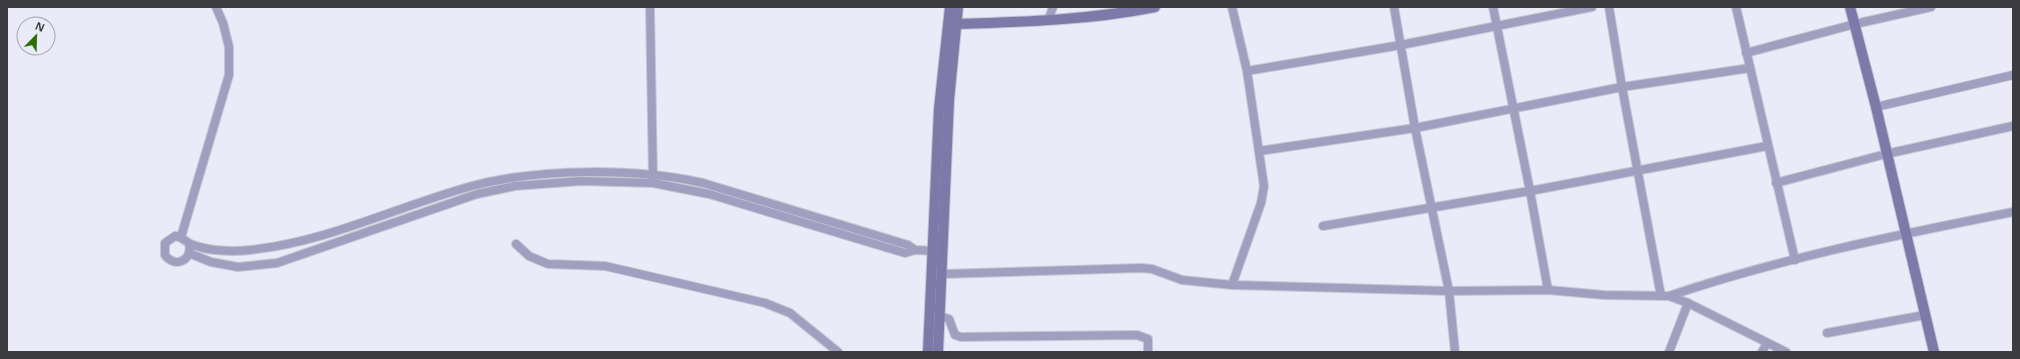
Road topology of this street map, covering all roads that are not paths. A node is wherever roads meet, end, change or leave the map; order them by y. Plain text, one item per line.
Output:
1 (216, 7) edge
2 (650, 7) edge
3 (950, 7) edge
4 (958, 7) edge
5 (1053, 7) edge
6 (1155, 7) edge
7 (1232, 7) edge
8 (1394, 7) edge
9 (1493, 7) edge
10 (1592, 7) edge
11 (1609, 7) edge
12 (1736, 7) edge
13 (1850, 7) edge
14 (1931, 7) edge
15 (1048, 21) junction
16 (956, 24) junction
17 (1855, 24) junction
18 (1496, 25) junction
19 (1402, 45) junction
20 (1746, 53) junction
21 (1750, 68) junction
22 (1246, 71) junction
23 (2013, 75) edge
24 (1622, 87) junction
25 (1513, 107) junction
26 (1876, 107) junction
27 (2013, 126) edge
28 (1415, 128) junction
29 (1767, 146) junction
30 (1259, 151) junction
31 (1886, 154) junction
32 (1638, 171) junction
33 (653, 174) junction
34 (653, 183) junction
35 (1776, 183) junction
36 (1530, 190) junction
37 (1431, 207) junction
38 (2013, 212) edge
39 (1323, 226) dead end
40 (1906, 234) junction
41 (181, 237) junction
42 (189, 244) junction
43 (516, 244) dead end
44 (915, 250) junction
45 (938, 251) junction
46 (189, 253) junction
47 (1795, 260) junction
48 (943, 274) junction
49 (1232, 285) junction
50 (1548, 290) junction
51 (1449, 291) junction
52 (1665, 296) junction
53 (1688, 303) junction
54 (1925, 315) junction
55 (940, 316) junction
56 (1827, 333) dead end
57 (1767, 343) junction
58 (838, 352) edge
59 (928, 352) edge
60 (938, 352) edge
61 (1148, 352) edge
62 (1455, 352) edge
63 (1669, 352) edge
64 (1762, 352) edge
65 (1786, 352) edge
66 (1934, 352) edge

1 - 41 street
2 - 33 street
3 - 45 main road
4 - 16 main road
5 - 15 street
6 - 15 main road
7 - 22 street
8 - 19 street
9 - 18 street
10 - 18 street
11 - 24 street
12 - 20 street
13 - 17 main road
14 - 17 street
15 - 16 main road
16 - 45 main road
17 - 20 street
17 - 26 main road
18 - 19 street
18 - 25 street
19 - 22 street
19 - 28 street
20 - 21 street
21 - 24 street
21 - 29 street
22 - 30 street
23 - 26 street
24 - 25 street
24 - 32 street
25 - 28 street
25 - 36 street
26 - 31 main road
27 - 31 street
28 - 30 street
28 - 37 street
29 - 32 street
29 - 35 street
30 - 49 street
31 - 35 street
31 - 40 main road
32 - 36 street
32 - 52 street
33 - 34 street
33 - 42 street
33 - 44 street
34 - 44 street
34 - 46 street
35 - 47 street
36 - 37 street
36 - 50 street
37 - 39 street
37 - 51 street
38 - 40 street
40 - 47 street
40 - 54 main road
41 - 42 street
41 - 46 street
42 - 46 street
43 - 58 street
44 - 45 street
45 - 48 main road
45 - 59 main road
47 - 52 street
48 - 49 street
48 - 55 main road
49 - 51 street
50 - 51 street
50 - 52 street
51 - 62 street
52 - 53 street
53 - 57 street
53 - 63 street
54 - 56 street
54 - 66 main road
55 - 60 main road
55 - 61 street
57 - 64 street
57 - 65 street

